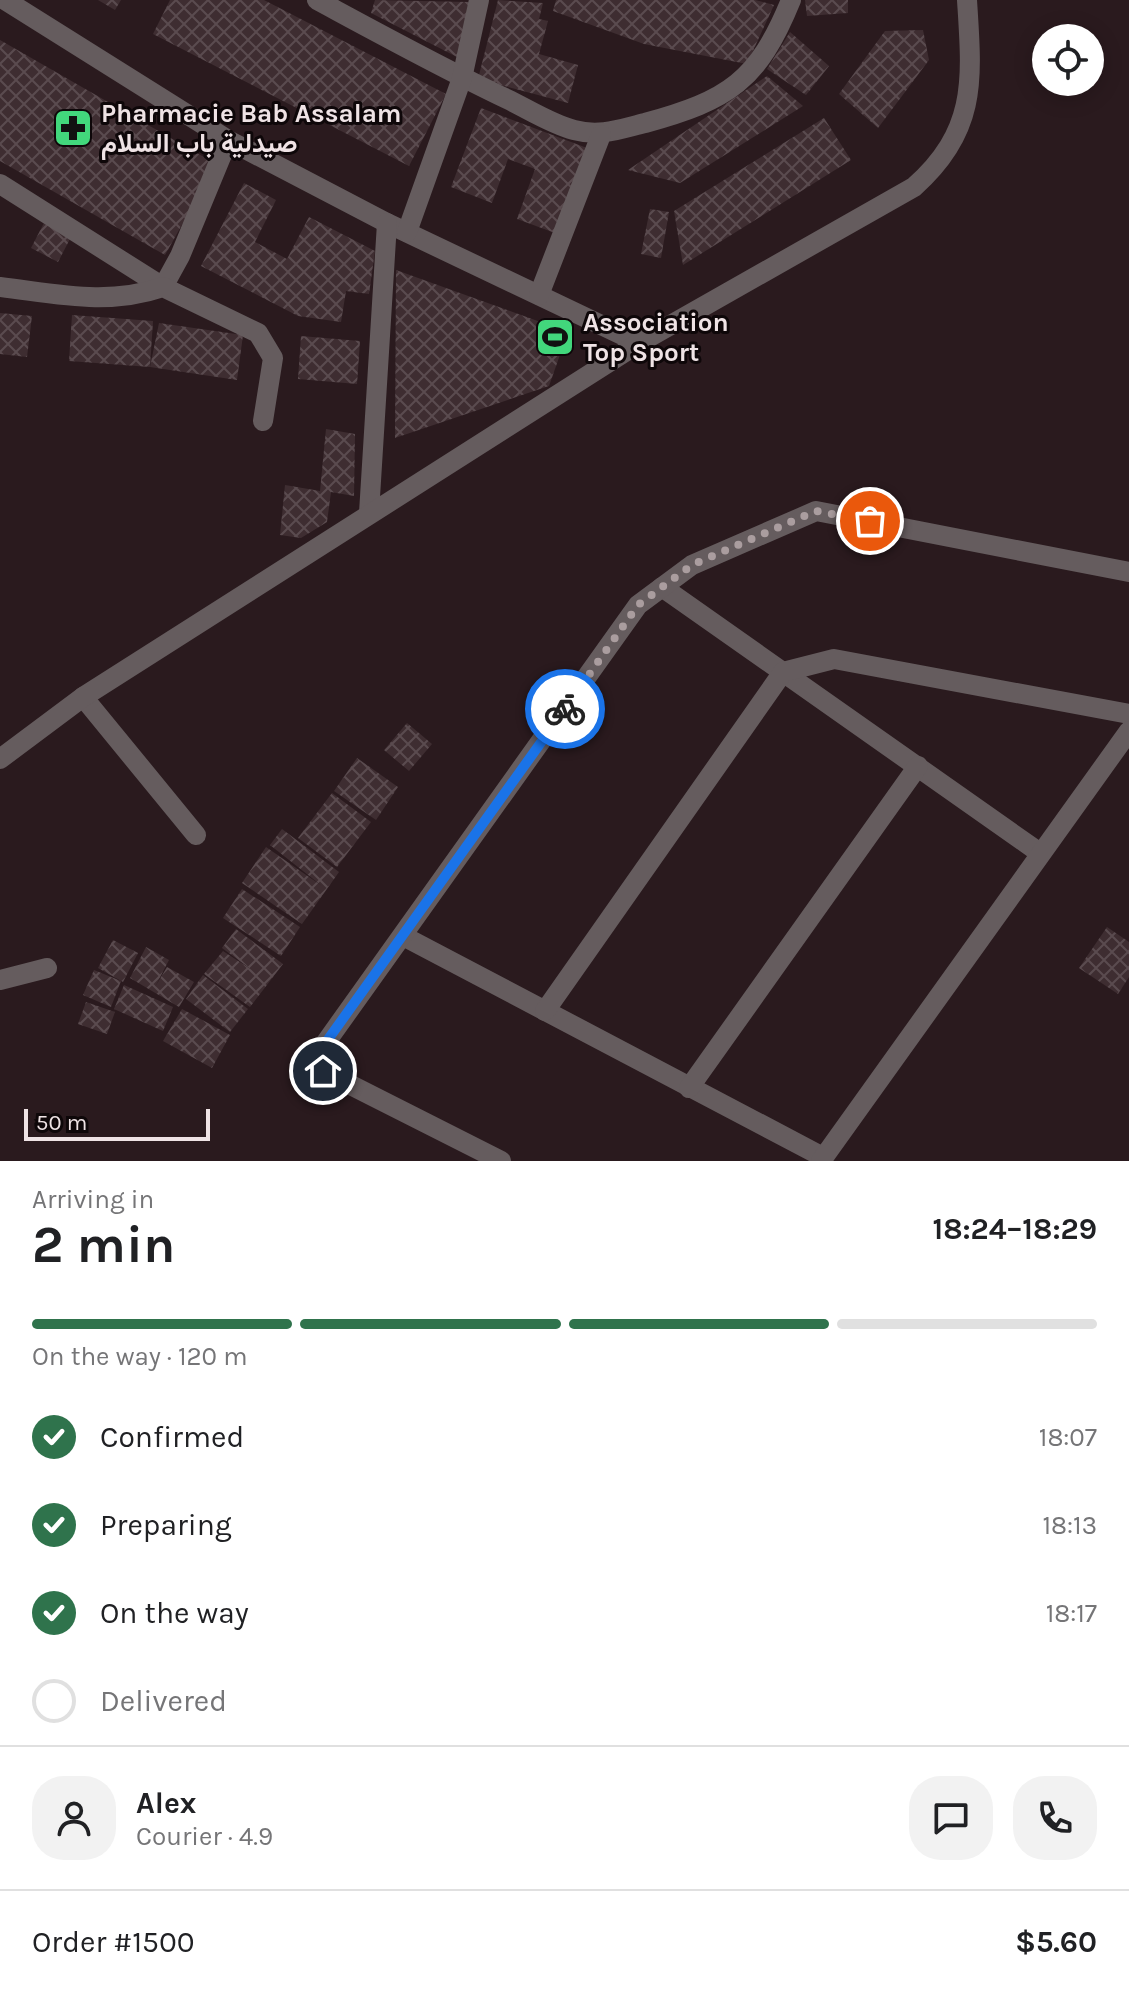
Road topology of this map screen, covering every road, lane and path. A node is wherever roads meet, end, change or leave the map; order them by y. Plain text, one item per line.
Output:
1 (5, 0) edge
2 (317, 0) edge
3 (479, 0) edge
4 (791, 0) edge
5 (967, 0) edge
6 (462, 78) junction
7 (601, 135) junction
8 (228, 140) junction
9 (0, 184) edge
10 (387, 223) junction
11 (407, 232) junction
12 (0, 287) edge
13 (163, 287) junction
14 (539, 295) junction
15 (639, 343) junction
16 (263, 421) dead end
17 (369, 513) junction
18 (1129, 572) edge
19 (662, 587) junction
20 (783, 672) junction
21 (83, 697) junction
22 (1129, 714) edge
23 (1129, 731) edge
24 (0, 759) edge
25 (918, 766) junction
26 (196, 835) dead end
27 (1040, 853) junction
28 (403, 936) junction
29 (47, 968) dead end
30 (0, 980) edge
31 (545, 1011) junction
32 (689, 1088) junction
33 (822, 1159) edge
34 (501, 1161) edge

1 - 8 street
2 - 6 street
3 - 6 street
4 - 7 street
5 - 15 street
6 - 7 street
6 - 11 street
7 - 14 street
8 - 10 street
8 - 13 street
9 - 13 street
10 - 11 street
10 - 17 street
11 - 14 street
12 - 13 street
13 - 16 street
14 - 15 street
15 - 17 street
17 - 21 street
18 - 19 street
19 - 20 street
19 - 28 street
20 - 22 street
20 - 25 street
20 - 31 street
21 - 24 street
21 - 26 street
23 - 27 street
25 - 27 street
25 - 32 street
27 - 33 street
28 - 31 street
28 - 34 street
29 - 30 street
31 - 32 street
32 - 33 street

